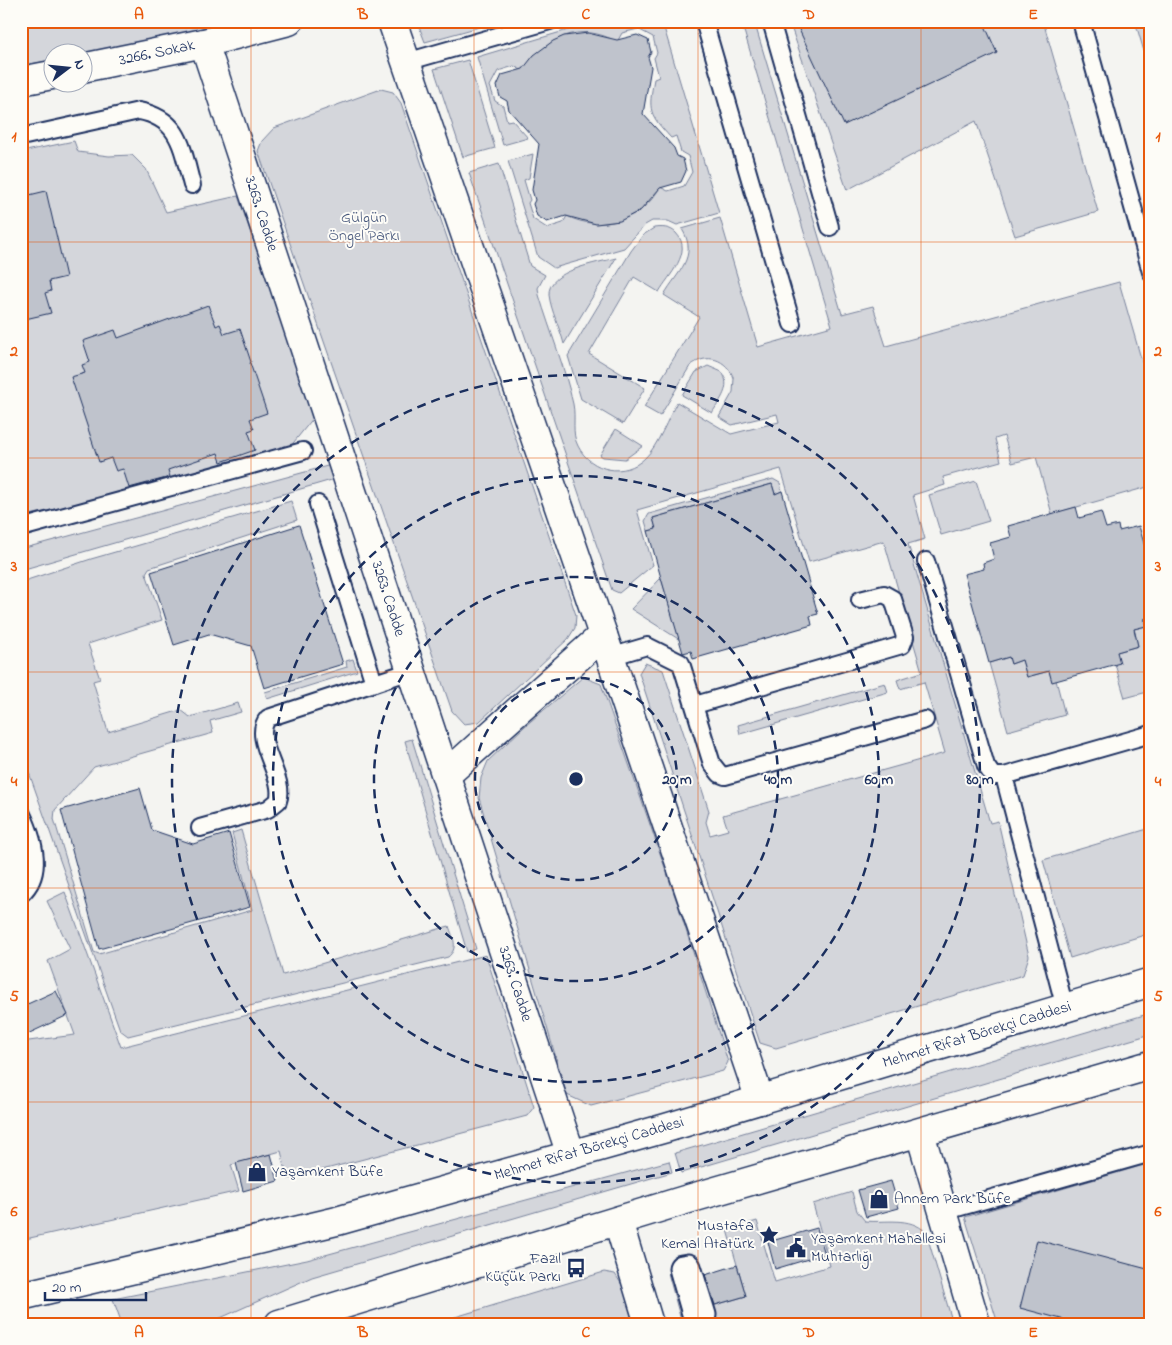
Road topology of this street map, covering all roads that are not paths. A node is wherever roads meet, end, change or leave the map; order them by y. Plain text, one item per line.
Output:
1 (288, 21) edge
2 (392, 21) edge
3 (550, 21) edge
4 (704, 21) edge
5 (771, 21) edge
6 (1080, 21) edge
7 (204, 43) junction
8 (406, 62) junction
9 (92, 66) edge
10 (42, 77) edge
11 (21, 81) edge
12 (21, 137) edge
13 (192, 184) dead end
14 (830, 227) dead end
15 (1151, 272) edge
16 (792, 324) dead end
17 (303, 451) dead end
18 (318, 504) dead end
19 (21, 528) edge
20 (926, 561) dead end
21 (860, 600) dead end
22 (606, 646) junction
23 (411, 671) junction
24 (374, 683) junction
25 (695, 705) junction
26 (926, 720) dead end
27 (1151, 734) edge
28 (446, 775) junction
29 (1004, 776) junction
30 (21, 812) edge
31 (200, 828) dead end
32 (21, 894) edge
33 (1151, 982) edge
34 (1065, 1008) junction
35 (1151, 1065) edge
36 (760, 1100) junction
37 (920, 1133) junction
38 (1151, 1153) edge
39 (571, 1154) junction
40 (943, 1212) junction
41 (618, 1221) junction
42 (21, 1296) edge
43 (302, 1318) edge
44 (279, 1324) edge
45 (649, 1324) edge
46 (976, 1324) edge

1 - 7 street, 3266. Sokak
2 - 8 street
3 - 8 lane
4 - 16 lane
5 - 14 lane
6 - 15 lane
7 - 9 street, 3266. Sokak
7 - 23 street, 3263. Cadde
8 - 22 street
10 - 11 street
12 - 13 lane
17 - 19 lane
18 - 24 lane
20 - 29 lane
21 - 25 lane
22 - 25 lane
22 - 28 street
22 - 36 street
23 - 24 lane
23 - 28 street, 3263. Cadde
24 - 31 lane
25 - 26 lane
27 - 29 lane
28 - 39 street, 3263. Cadde
29 - 34 lane
30 - 32 lane
33 - 34 street, Mehmet Rifat Börekçi Caddesi
34 - 36 street, Mehmet Rifat Börekçi Caddesi
35 - 37 street
36 - 39 street, Mehmet Rifat Börekçi Caddesi
37 - 40 street
37 - 41 street
38 - 40 lane
39 - 42 street, Mehmet Rifat Börekçi Caddesi
40 - 46 street
41 - 43 street
41 - 45 street
43 - 44 street

